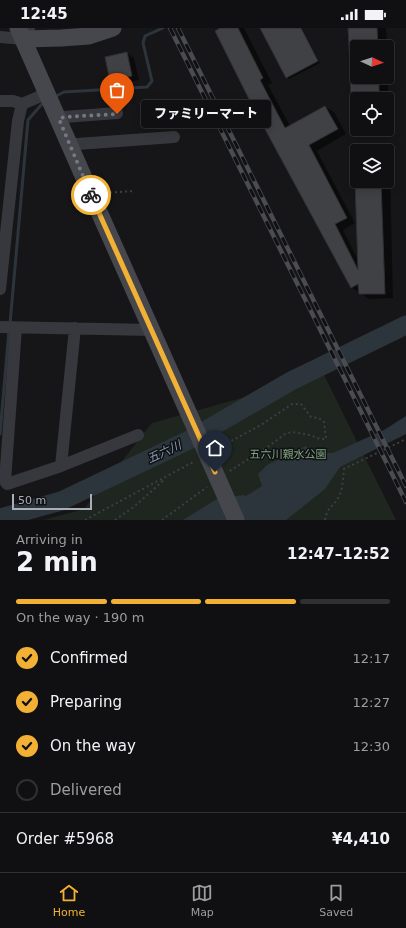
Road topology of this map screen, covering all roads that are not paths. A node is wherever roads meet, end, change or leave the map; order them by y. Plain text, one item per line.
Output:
1 (113, 28) edge
2 (24, 32) edge
3 (0, 37) edge
4 (48, 93) junction
5 (0, 101) edge
6 (22, 104) junction
7 (117, 114) dead end
8 (59, 119) junction
9 (174, 137) dead end
10 (70, 146) junction
11 (0, 289) edge
12 (0, 327) edge
13 (16, 328) junction
14 (75, 328) junction
15 (152, 330) junction
16 (138, 435) dead end
17 (61, 466) junction
18 (236, 520) edge

1 - 2 street
2 - 3 street
2 - 4 street
4 - 6 street
4 - 8 street
5 - 6 street
6 - 11 street
7 - 8 street
8 - 10 street
9 - 10 street
10 - 15 street
12 - 13 street
13 - 14 street
13 - 17 street
14 - 15 street
14 - 17 street
15 - 18 street, bridge
16 - 17 street

